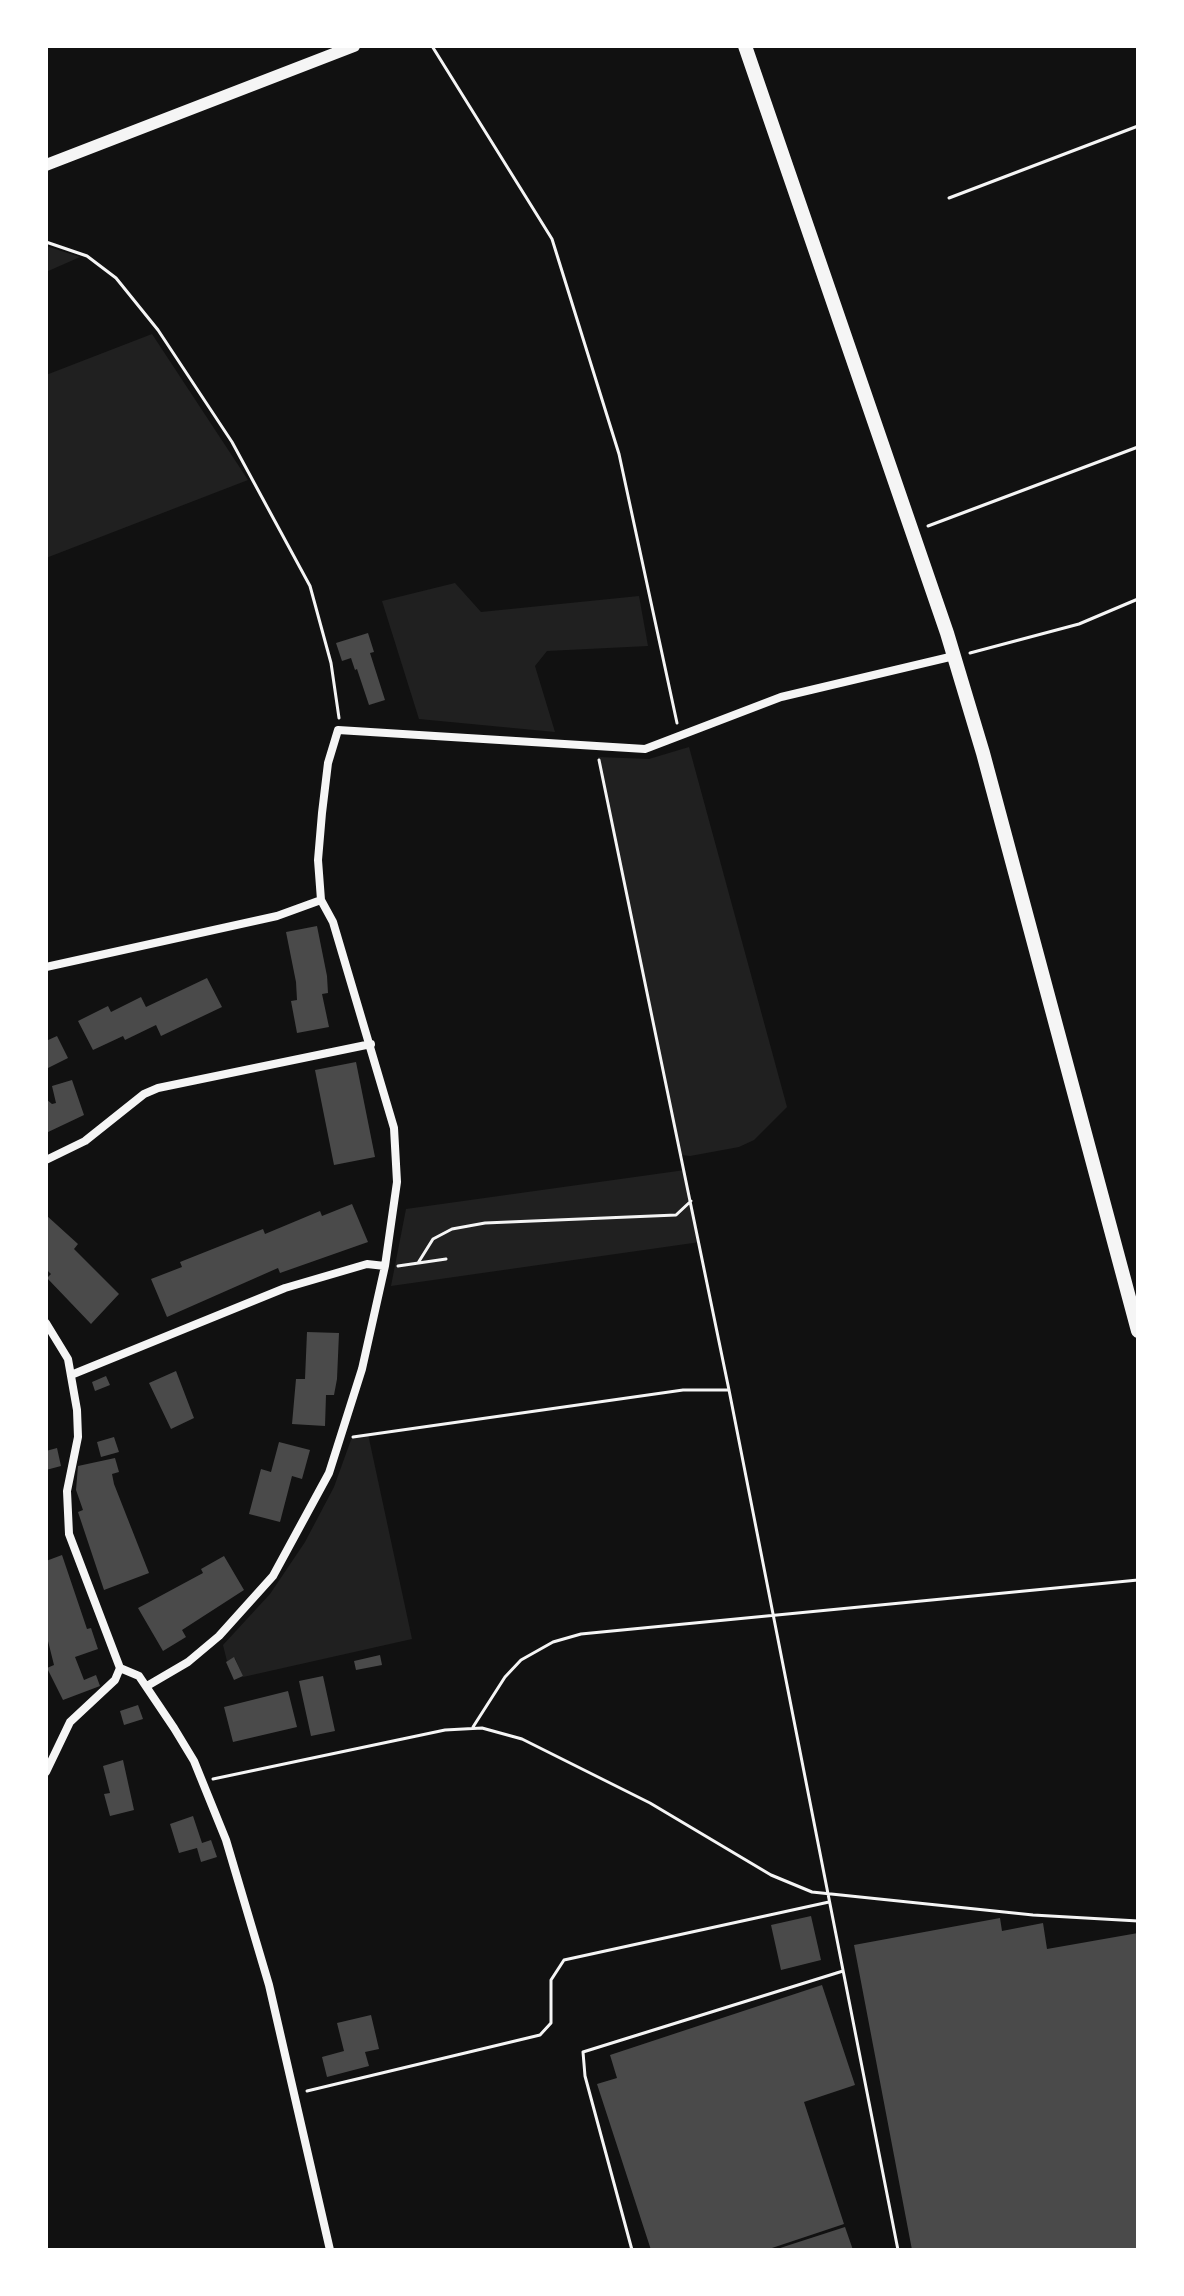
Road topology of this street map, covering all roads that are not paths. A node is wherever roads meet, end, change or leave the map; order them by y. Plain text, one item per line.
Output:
1 (354, 46) edge
2 (745, 46) edge
3 (46, 165) edge
4 (954, 656) junction
5 (321, 900) junction
6 (46, 967) edge
7 (371, 1044) junction
8 (46, 1160) edge
9 (385, 1266) junction
10 (46, 1323) edge
11 (1138, 1331) edge
12 (71, 1375) junction
13 (120, 1668) junction
14 (147, 1686) junction
15 (46, 1772) edge
16 (330, 2250) edge

1 - 3 street
2 - 4 main road
4 - 5 street
4 - 11 main road
5 - 6 street
5 - 7 street
7 - 8 street
7 - 9 street
9 - 12 street
9 - 14 street
10 - 12 street
12 - 13 street
13 - 14 street
13 - 15 street
14 - 16 street

